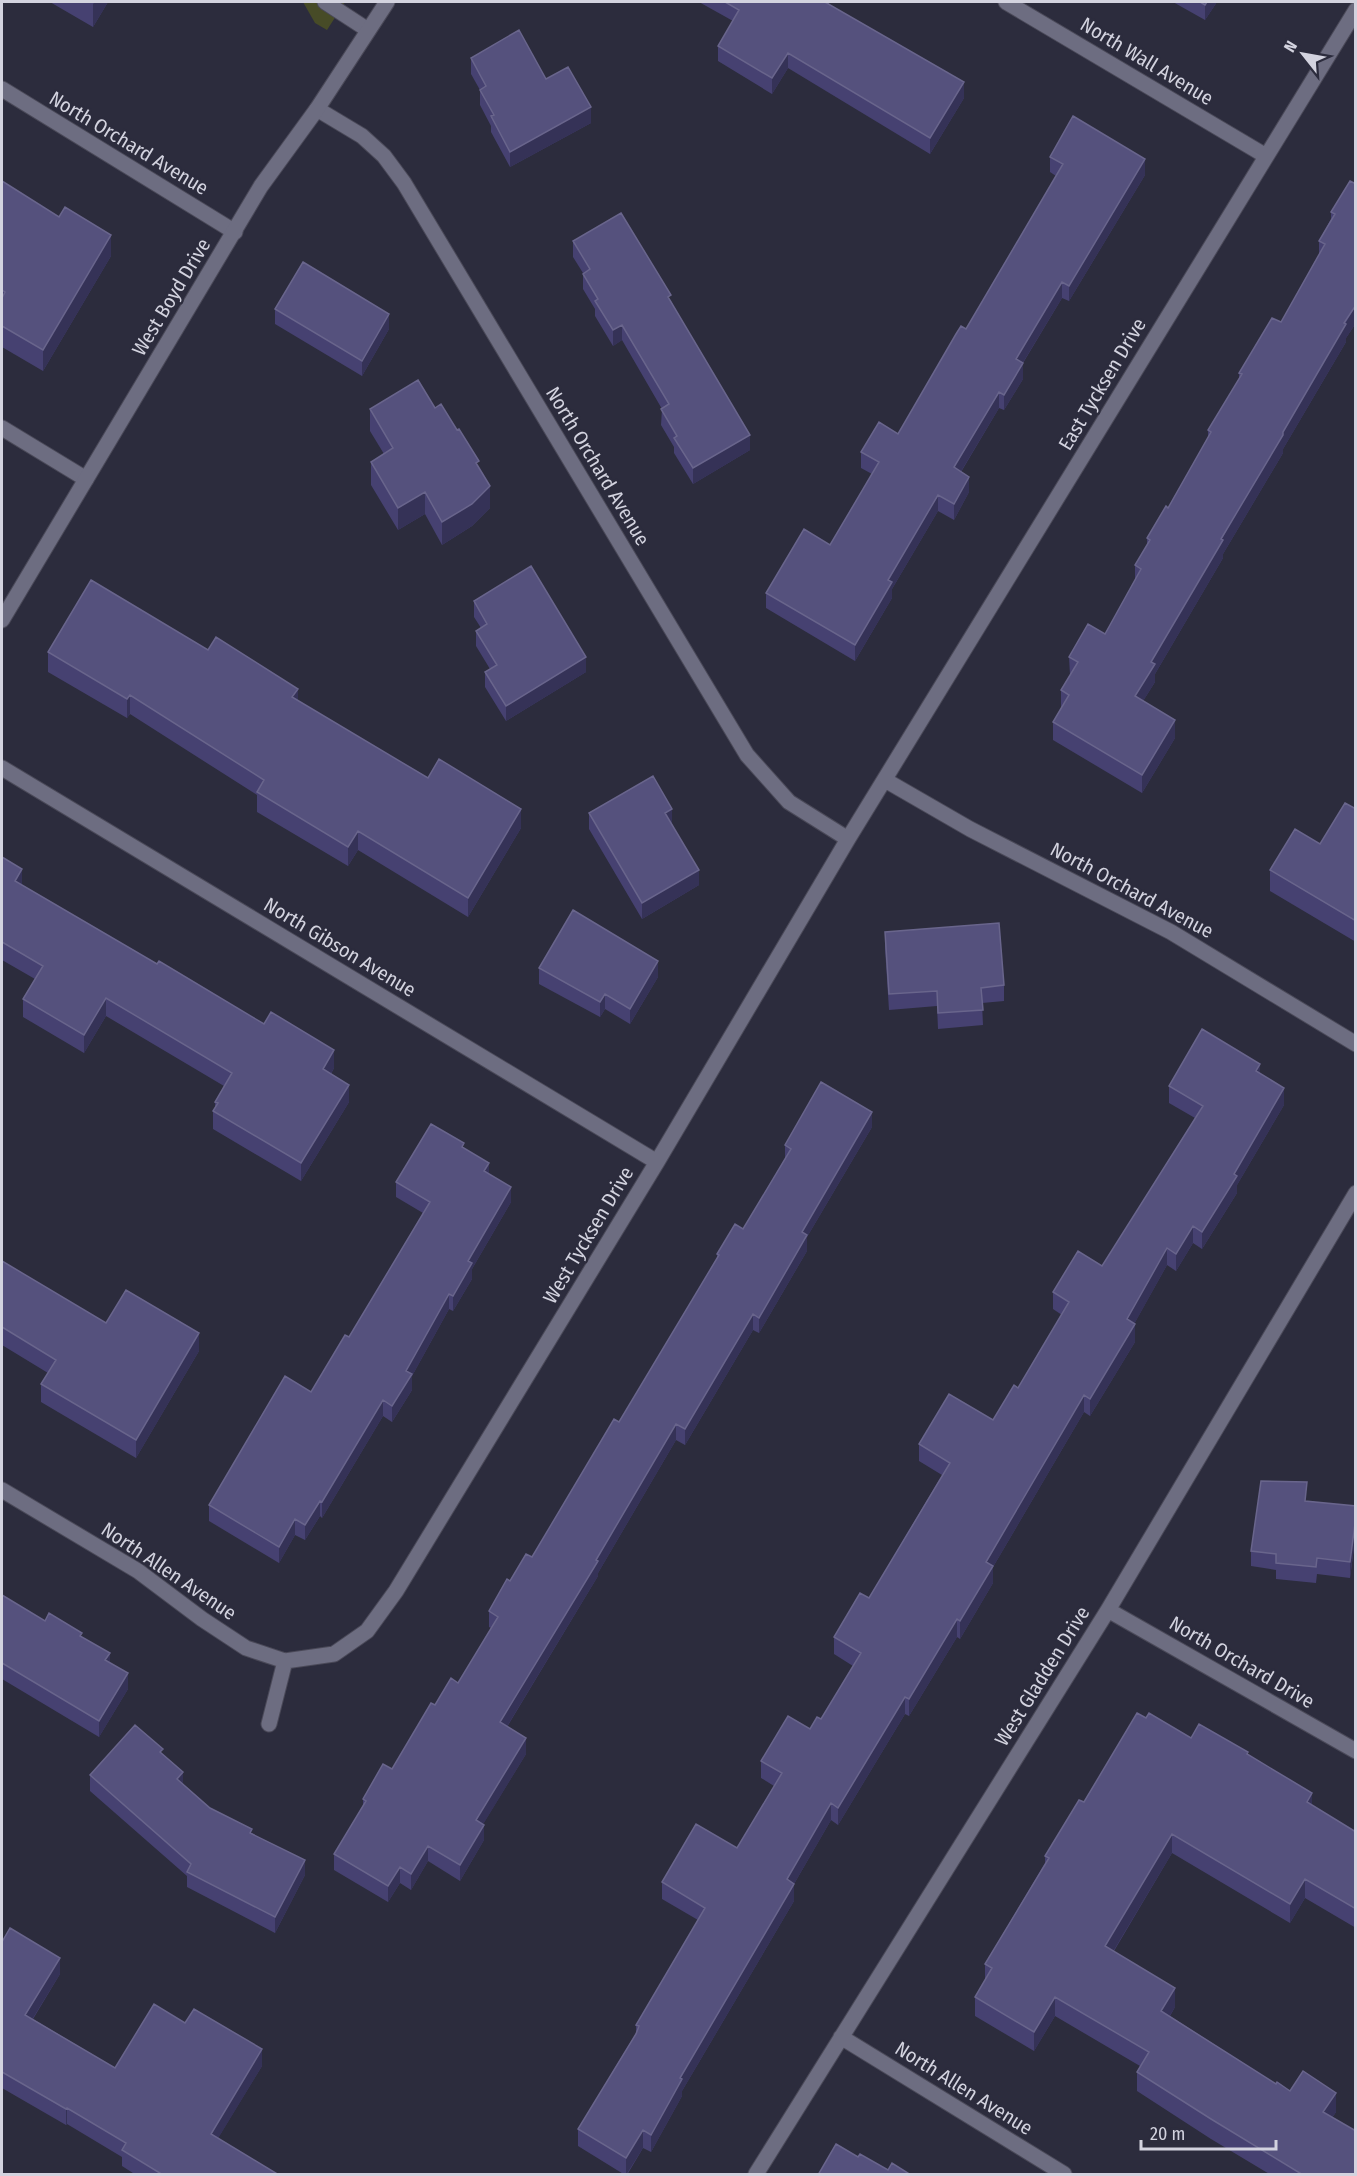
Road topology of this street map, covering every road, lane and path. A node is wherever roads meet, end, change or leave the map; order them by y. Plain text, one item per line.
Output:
1 (325, 2) edge
2 (387, 2) edge
3 (1006, 2) edge
4 (1356, 10) edge
5 (368, 30) junction
6 (2, 89) edge
7 (317, 109) junction
8 (1266, 156) junction
9 (234, 232) junction
10 (2, 428) edge
11 (86, 479) junction
12 (2, 620) edge
13 (2, 768) edge
14 (885, 780) junction
15 (848, 839) junction
16 (1356, 1044) edge
17 (657, 1162) junction
18 (1356, 1193) edge
19 (2, 1490) edge
20 (1108, 1610) junction
21 (285, 1661) junction
22 (269, 1724) dead end
23 (1356, 1751) edge
24 (841, 2037) junction
25 (756, 2175) edge
26 (1064, 2175) edge

1 - 5 street
2 - 5 street, West Boyd Drive
3 - 8 street, North Wall Avenue
4 - 8 street, East Tycksen Drive
5 - 7 street, West Boyd Drive
6 - 9 street, North Orchard Avenue
7 - 9 street, West Boyd Drive
7 - 15 street, North Orchard Avenue
8 - 14 street, East Tycksen Drive
9 - 11 street, West Boyd Drive
10 - 11 street
11 - 12 street, West Boyd Drive
13 - 17 street, North Gibson Avenue
14 - 15 street, West Tycksen Drive
14 - 16 street, North Orchard Avenue
15 - 17 street, West Tycksen Drive
17 - 21 street, West Tycksen Drive
18 - 20 street, West Gladden Drive
19 - 21 street, North Allen Avenue
20 - 23 street, North Orchard Drive
20 - 24 street, West Gladden Drive
21 - 22 street
24 - 25 street, West Gladden Drive
24 - 26 street, North Allen Avenue

